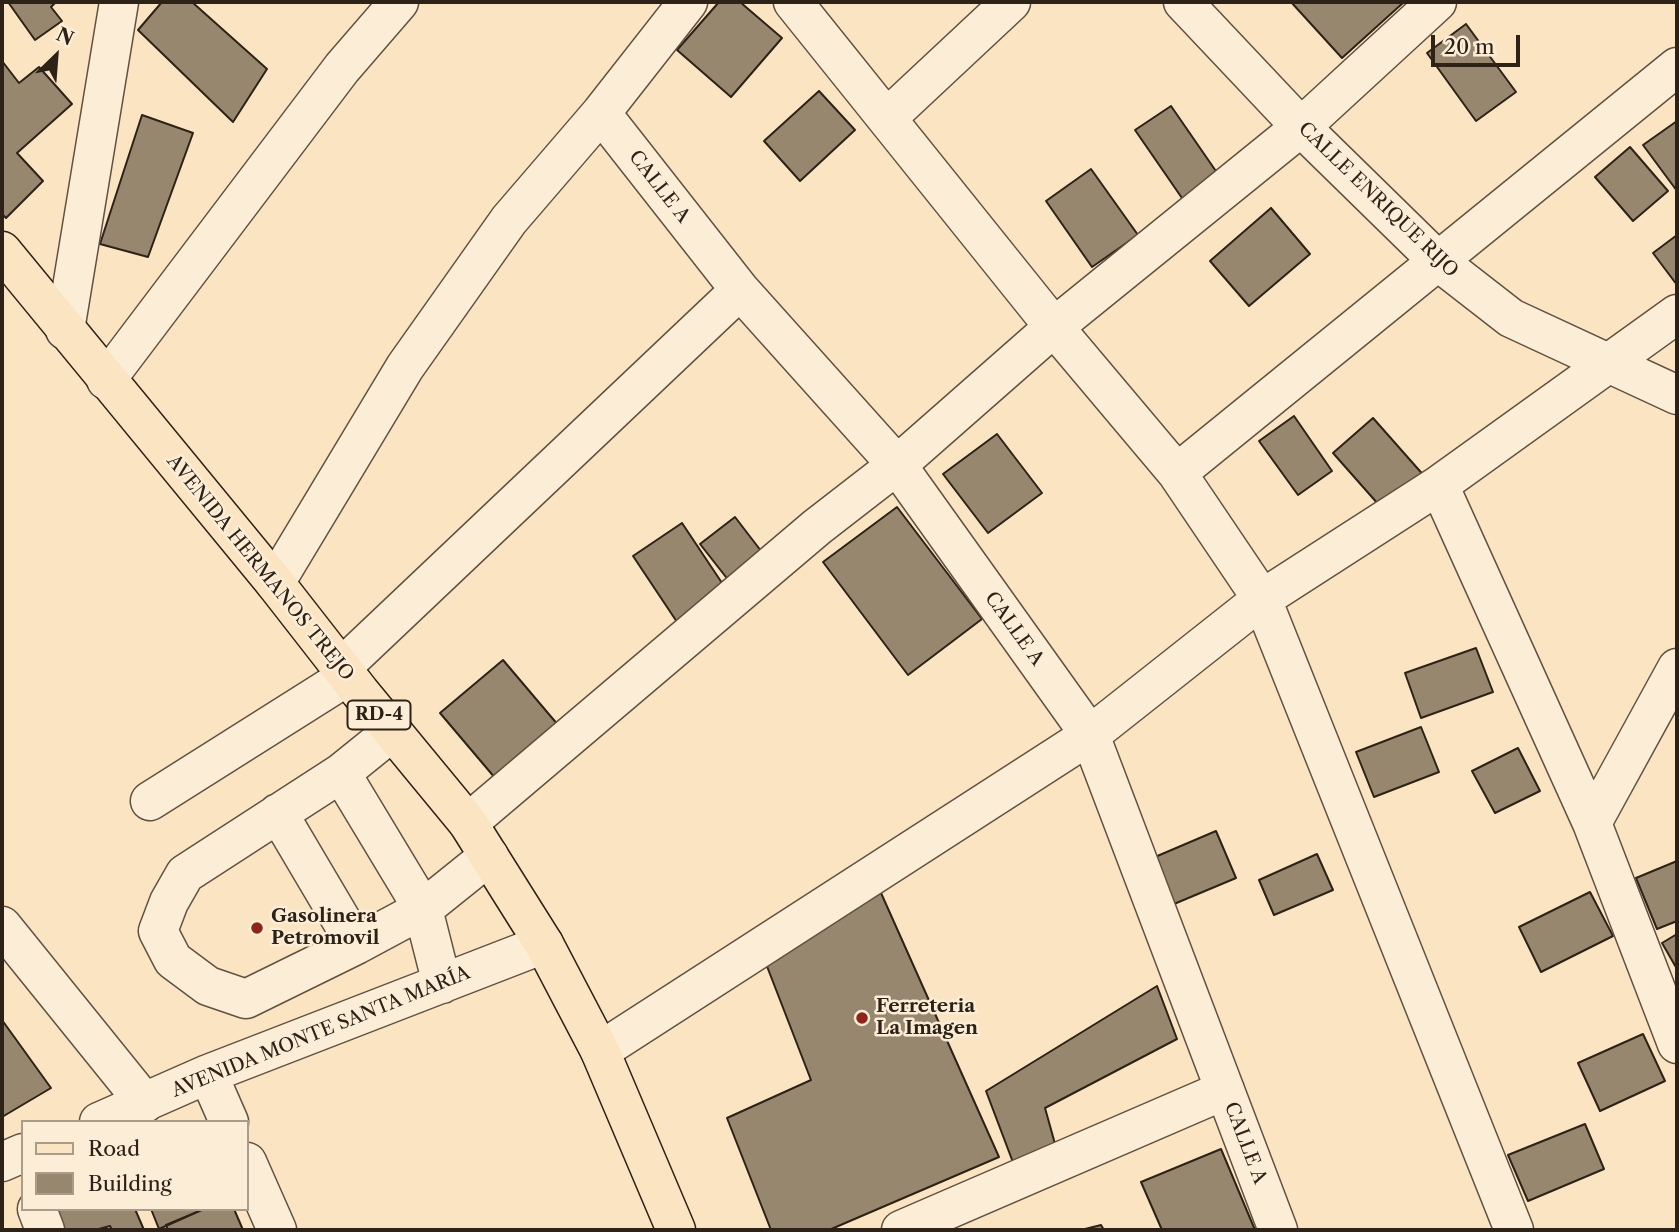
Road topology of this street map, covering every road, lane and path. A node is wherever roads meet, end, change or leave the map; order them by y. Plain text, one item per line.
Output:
1 (119, 2) edge
2 (399, 2) edge
3 (688, 2) edge
4 (793, 2) edge
5 (1011, 2) edge
6 (1183, 2) edge
7 (1437, 2) edge
8 (1677, 67) edge
9 (601, 113) junction
10 (887, 118) junction
11 (1301, 127) junction
12 (2, 251) edge
13 (1439, 262) junction
14 (740, 290) junction
15 (1677, 314) edge
16 (1054, 327) junction
17 (65, 330) junction
18 (1608, 364) junction
19 (106, 380) junction
20 (1677, 395) edge
21 (897, 465) junction
22 (1177, 473) junction
23 (1439, 485) junction
24 (275, 583) junction
25 (1262, 598) junction
26 (1677, 668) edge
27 (345, 672) junction
28 (393, 731) junction
29 (1090, 735) junction
30 (341, 773) junction
31 (150, 801) dead end
32 (278, 813) junction
33 (468, 823) junction
34 (1592, 823) junction
35 (489, 856) junction
36 (423, 909) junction
37 (2, 926) edge
38 (544, 944) junction
39 (356, 945) junction
40 (442, 984) junction
41 (1677, 1044) edge
42 (600, 1051) junction
43 (208, 1074) junction
44 (1225, 1090) junction
45 (145, 1103) junction
46 (104, 1120) edge
47 (228, 1120) edge
48 (248, 1164) edge
49 (38, 1211) edge
50 (45, 1230) edge
51 (277, 1230) edge
52 (676, 1230) edge
53 (901, 1230) edge
54 (1278, 1230) edge
55 (1514, 1230) edge

1 - 17 street
2 - 19 street
3 - 9 street
4 - 10 street
5 - 10 street
6 - 11 street, CALLE ENRIQUE RIJO
7 - 11 street
8 - 13 street
9 - 14 street, CALLE A
9 - 24 street
10 - 16 street
11 - 13 street, CALLE ENRIQUE RIJO
11 - 16 street
12 - 17 main road, AVENIDA HERMANOS TREJO / RD-4
13 - 18 street, CALLE ENRIQUE RIJO
13 - 22 street
14 - 21 street, CALLE A
14 - 27 street
15 - 18 street
16 - 21 street
16 - 22 street
17 - 19 main road, AVENIDA HERMANOS TREJO / RD-4
18 - 20 street, CALLE ENRIQUE RIJO
18 - 23 street
19 - 24 main road, AVENIDA HERMANOS TREJO / RD-4
21 - 29 street, CALLE A
21 - 33 street
22 - 25 street
23 - 25 street
23 - 34 street
24 - 27 main road, AVENIDA HERMANOS TREJO / RD-4
25 - 29 street
25 - 55 street
26 - 34 street
27 - 28 main road, AVENIDA HERMANOS TREJO / RD-4
27 - 31 street
28 - 30 street
28 - 33 main road, AVENIDA HERMANOS TREJO / RD-4
29 - 42 street
29 - 44 street, CALLE A
30 - 32 street
30 - 36 street
32 - 39 street
32 - 39 street
33 - 35 main road, AVENIDA HERMANOS TREJO / RD-4
34 - 41 street
35 - 36 street
35 - 38 main road, AVENIDA HERMANOS TREJO / RD-4
36 - 39 street
36 - 40 street
37 - 45 street
38 - 40 street, AVENIDA MONTE SANTA MARÍA
38 - 42 main road, AVENIDA HERMANOS TREJO / RD-4
40 - 43 street, AVENIDA MONTE SANTA MARÍA
42 - 52 main road, AVENIDA HERMANOS TREJO / RD-4
43 - 45 street, AVENIDA MONTE SANTA MARÍA
43 - 47 street
44 - 53 street
44 - 54 street, CALLE A
45 - 46 street, AVENIDA MONTE SANTA MARÍA
48 - 51 street
49 - 50 street

